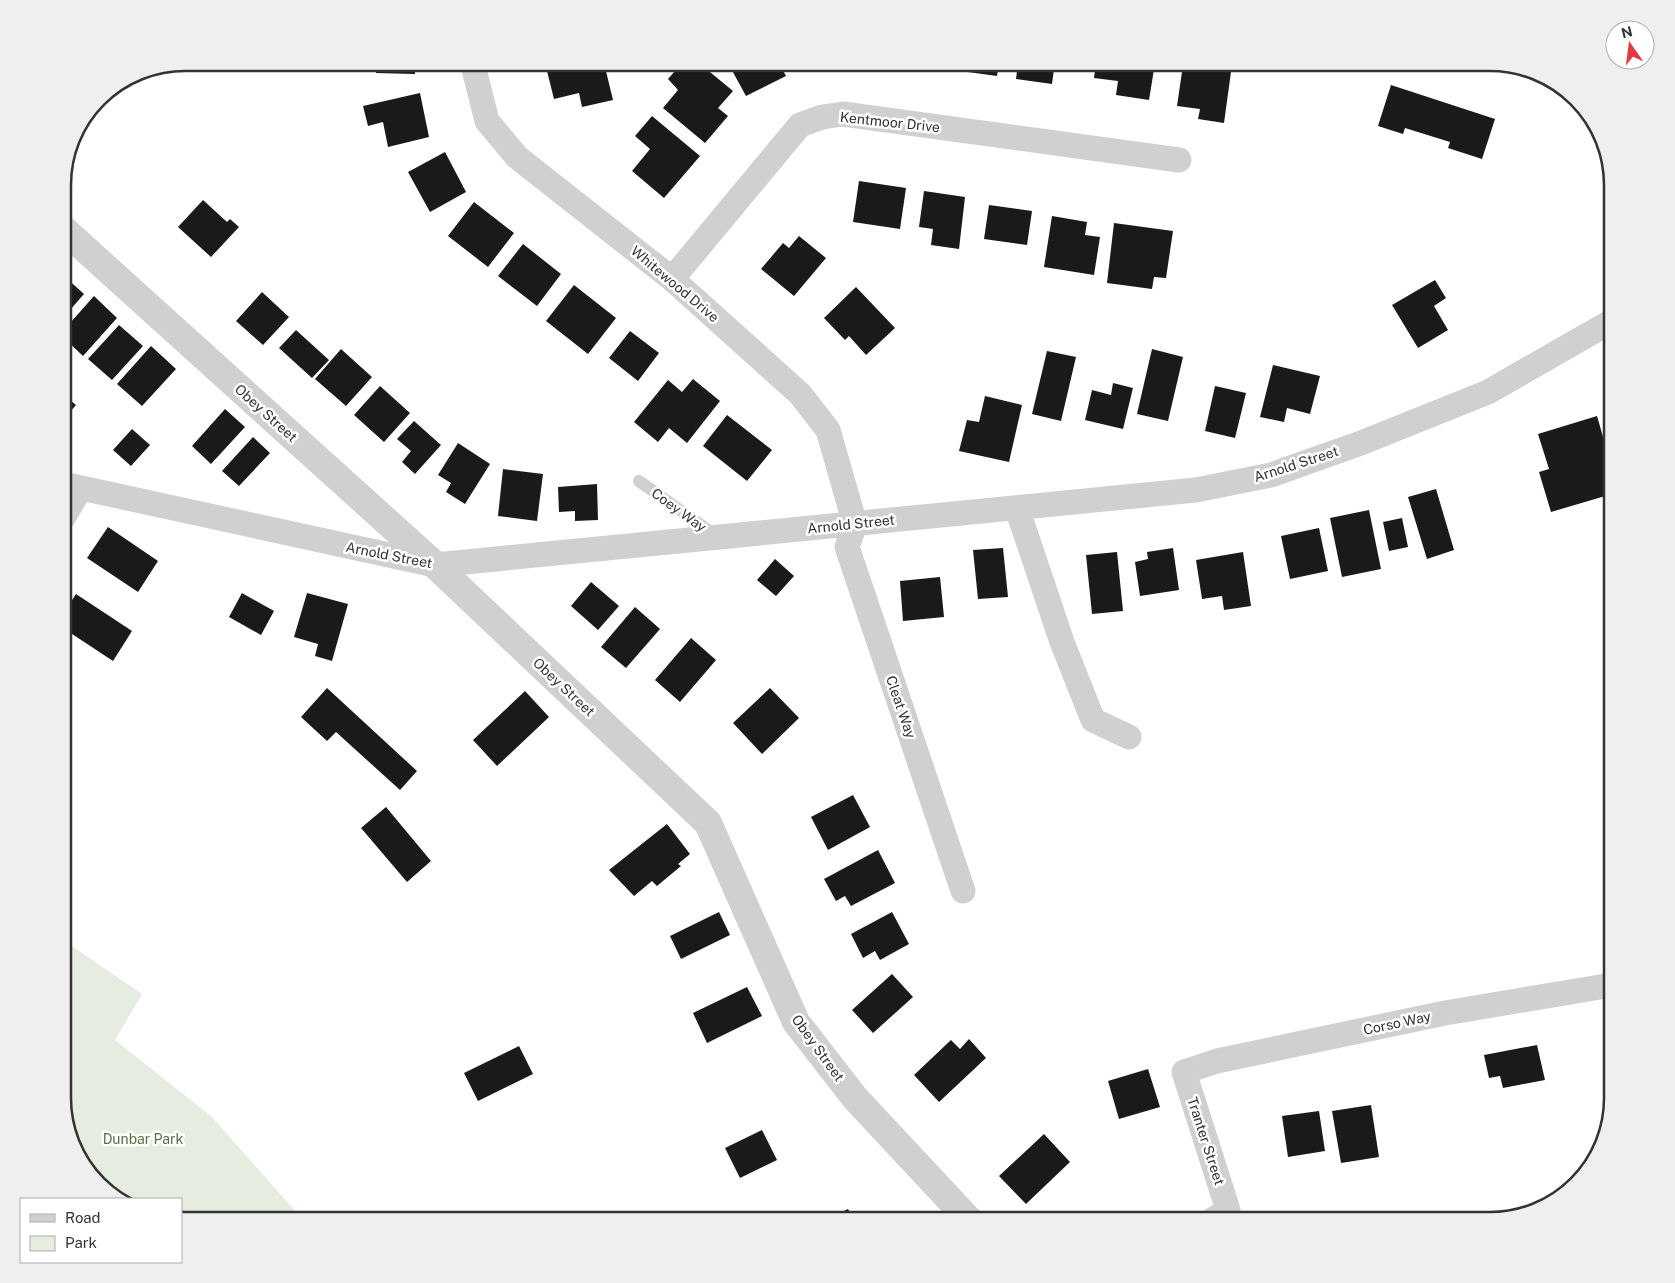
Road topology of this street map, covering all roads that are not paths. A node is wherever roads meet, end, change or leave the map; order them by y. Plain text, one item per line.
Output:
1 (474, 71) edge
2 (1179, 160) dead end
3 (71, 236) edge
4 (672, 279) junction
5 (1604, 330) edge
6 (638, 481) dead end
7 (71, 486) edge
8 (1017, 508) junction
9 (855, 524) junction
10 (719, 538) junction
11 (435, 565) junction
12 (1129, 737) dead end
13 (963, 891) dead end
14 (1604, 986) edge
15 (1184, 1072) joint
16 (962, 1212) edge
17 (1219, 1212) edge

1 - 4 street, Whitewood Drive
2 - 4 street, Kentmoor Drive
3 - 11 street, Obey Street
4 - 9 street, Whitewood Drive
5 - 8 street, Arnold Street
6 - 10 lane, Coey Way
7 - 11 street, Arnold Street
8 - 9 street, Arnold Street
8 - 12 street
9 - 10 street, Arnold Street
9 - 13 street, Cleat Way
10 - 11 street, Arnold Street
11 - 16 street, Obey Street
14 - 15 street, Corso Way
15 - 17 street, Tranter Street

